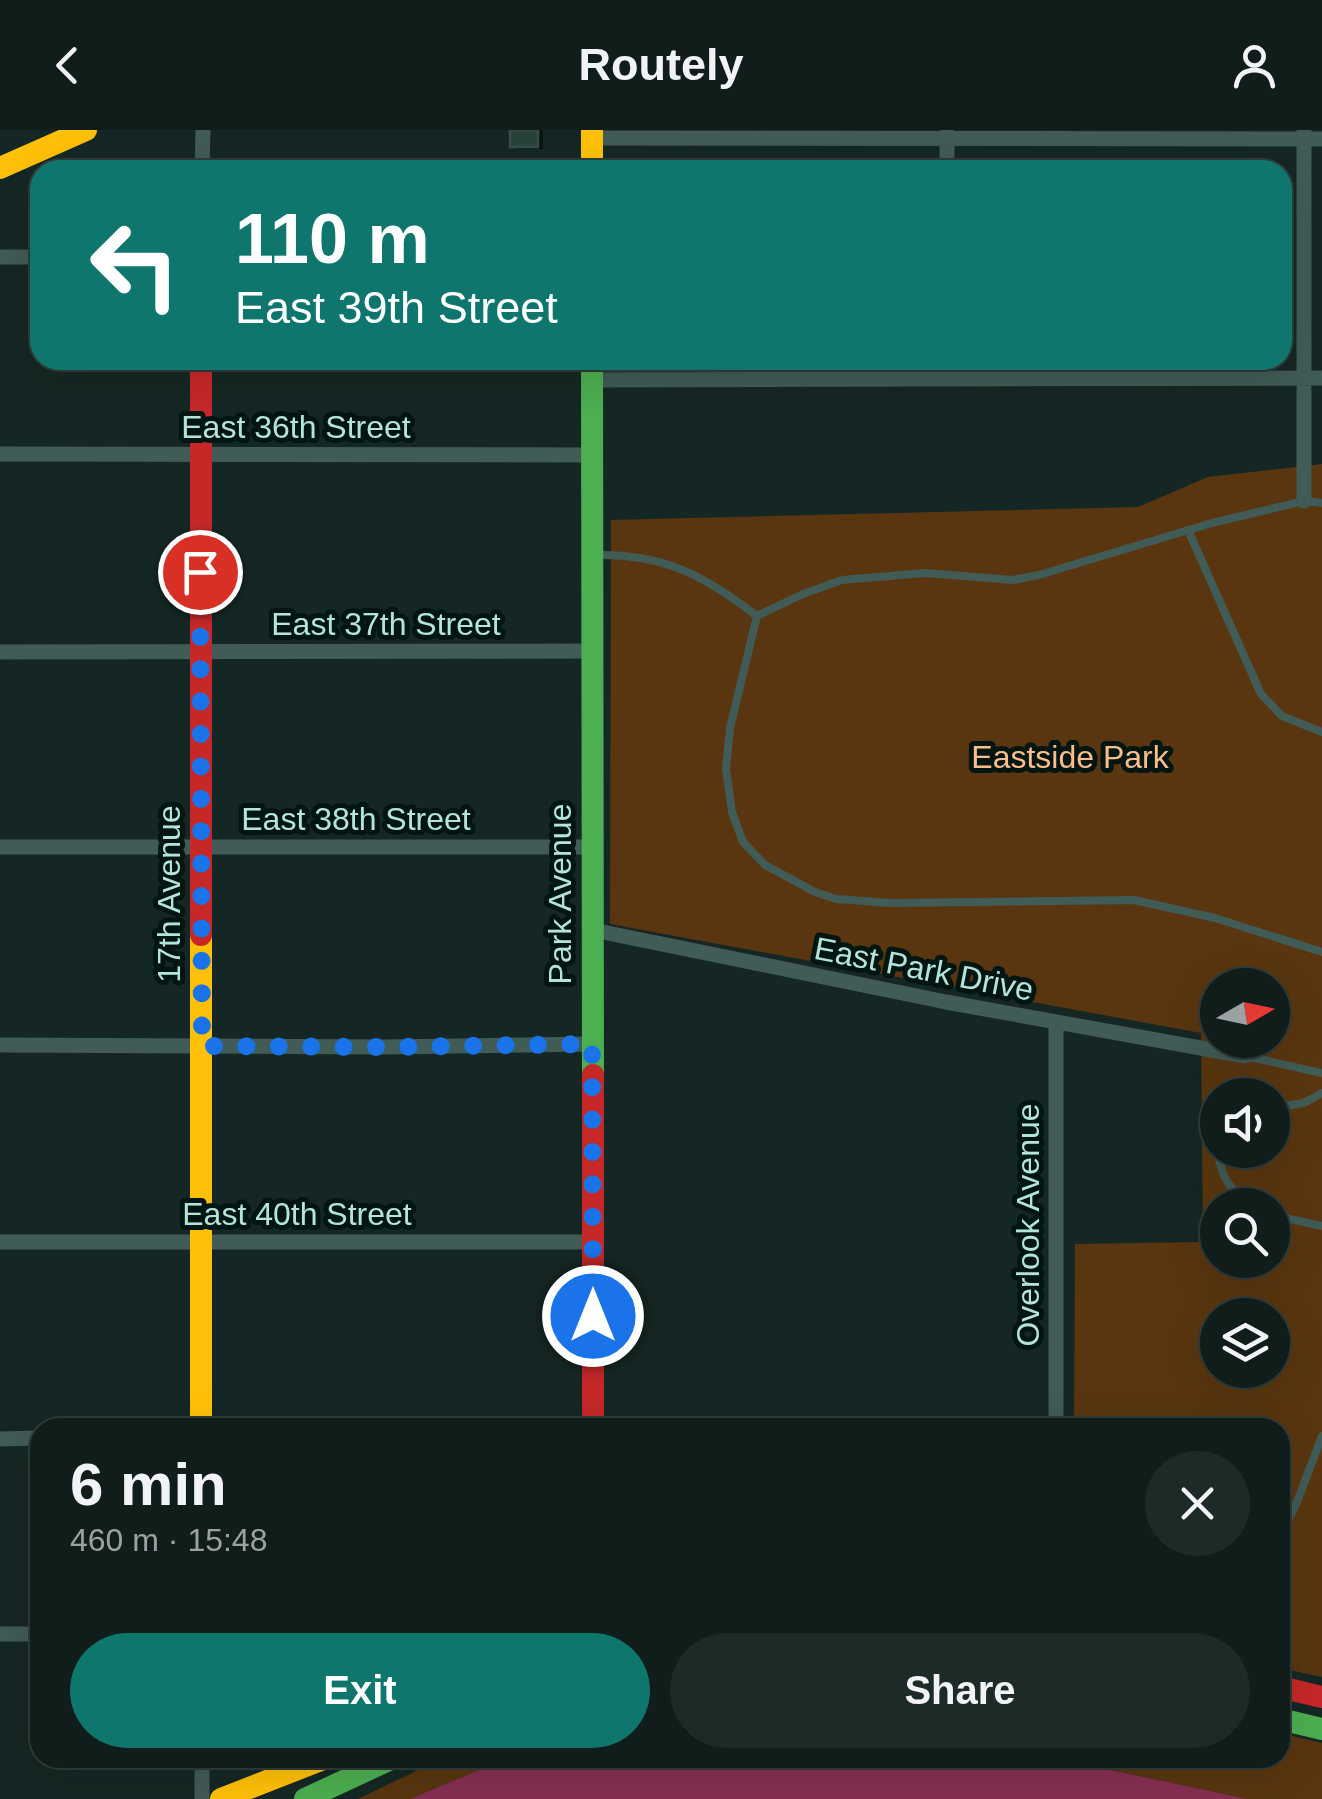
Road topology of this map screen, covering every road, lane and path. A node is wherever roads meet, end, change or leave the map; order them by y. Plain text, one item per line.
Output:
1 (86, 130) edge
2 (203, 130) edge
3 (592, 134) edge
4 (947, 135) edge
5 (1304, 135) edge
6 (1322, 140) edge
7 (202, 160) edge
8 (592, 160) edge
9 (0, 168) edge
10 (0, 257) edge
11 (30, 257) edge
12 (201, 370) edge
13 (592, 370) edge
14 (947, 370) edge
15 (1304, 378) junction
16 (1322, 378) edge
17 (947, 380) junction
18 (0, 454) edge
19 (201, 454) junction
20 (592, 455) junction
21 (1304, 501) junction
22 (1322, 503) edge
23 (1188, 530) junction
24 (592, 556) junction
25 (757, 616) junction
26 (200, 651) junction
27 (592, 651) junction
28 (0, 652) edge
29 (1322, 732) edge
30 (593, 846) junction
31 (0, 847) edge
32 (201, 847) junction
33 (593, 930) junction
34 (1322, 952) edge
35 (1056, 1022) junction
36 (592, 1044) junction
37 (0, 1045) edge
38 (202, 1046) junction
39 (1200, 1048) edge
40 (1253, 1058) edge
41 (1322, 1073) edge
42 (1322, 1094) edge
43 (1290, 1105) edge
44 (1290, 1219) edge
45 (1322, 1226) edge
46 (0, 1242) edge
47 (200, 1242) junction
48 (593, 1242) junction
49 (201, 1418) edge
50 (593, 1418) edge
51 (1056, 1418) edge
52 (1322, 1436) edge
53 (0, 1438) edge
54 (30, 1438) edge
55 (1290, 1517) edge
56 (0, 1634) edge
57 (30, 1634) edge
58 (1290, 1689) edge
59 (1322, 1696) edge
60 (1290, 1722) edge
61 (1322, 1730) edge
62 (202, 1768) edge
63 (300, 1768) edge
64 (372, 1768) edge
65 (202, 1799) edge
66 (221, 1799) edge
67 (305, 1799) edge

1 - 9 street
2 - 7 street
3 - 4 street
3 - 8 street
4 - 5 street
5 - 6 street
5 - 15 street
10 - 11 street
12 - 19 street, 17th Avenue
13 - 17 street
13 - 20 street, Park Avenue
14 - 17 street
15 - 16 street
15 - 17 street
15 - 21 street
18 - 19 street, East 36th Street
19 - 20 street, East 36th Street
19 - 26 street, 17th Avenue
20 - 24 street, Park Avenue
21 - 22 lane
21 - 23 lane
23 - 25 lane
23 - 29 lane
24 - 25 lane
24 - 27 street, Park Avenue
25 - 34 lane
26 - 27 street, East 37th Street
26 - 28 street, East 37th Street
26 - 32 street, 17th Avenue
27 - 30 street, Park Avenue
30 - 32 street, East 38th Street
30 - 33 street, Park Avenue
31 - 32 street, East 38th Street
32 - 38 street, 17th Avenue
33 - 35 street, East Park Drive
33 - 36 street, Park Avenue
35 - 39 street, East Park Drive
35 - 51 street, Overlook Avenue
36 - 38 street
36 - 48 street, Park Avenue
37 - 38 street
38 - 47 street, 17th Avenue
40 - 41 lane
42 - 43 lane
44 - 45 lane
46 - 47 street, East 40th Street
47 - 48 street, East 40th Street
47 - 49 street, 17th Avenue
48 - 50 street, Park Avenue
52 - 55 lane
53 - 54 street
56 - 57 street
58 - 59 street
60 - 61 street
62 - 65 street
63 - 66 street
64 - 67 street

